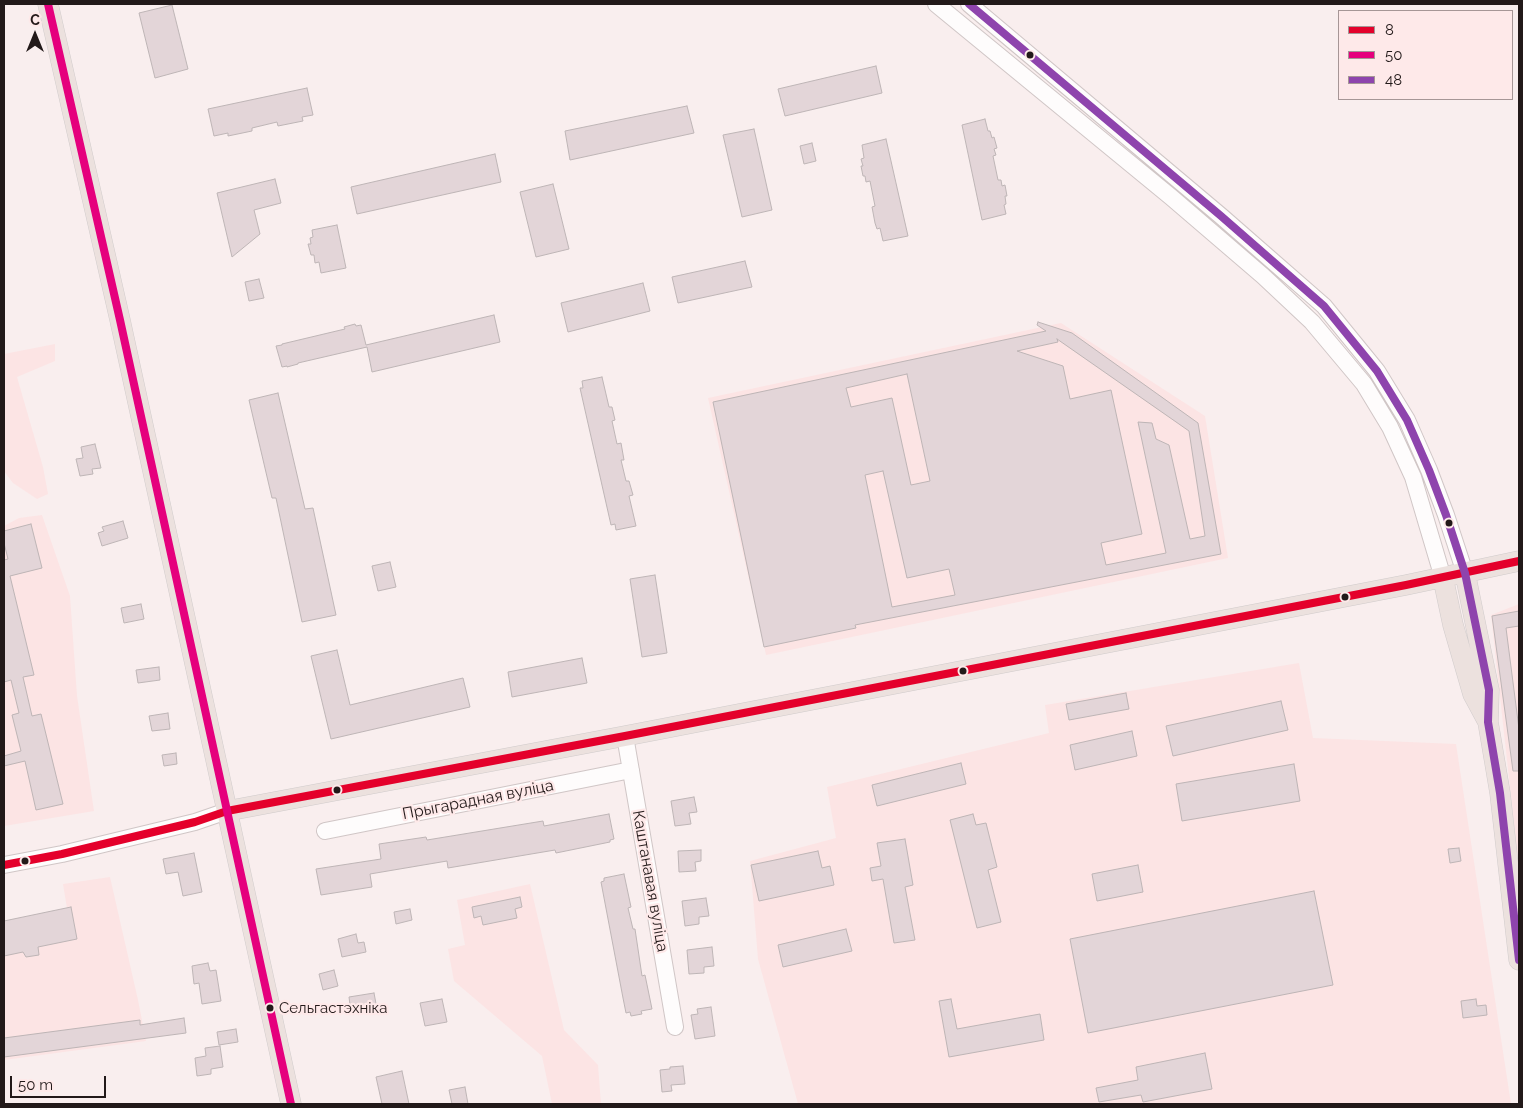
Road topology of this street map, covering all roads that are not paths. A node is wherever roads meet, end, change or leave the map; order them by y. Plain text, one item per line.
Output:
1 (48, 4) edge
2 (936, 4) edge
3 (968, 4) edge
4 (1519, 562) edge
5 (1465, 573) junction
6 (1443, 578) junction
7 (1488, 722) junction
8 (625, 736) junction
9 (631, 770) junction
10 (227, 810) junction
11 (326, 830) dead end
12 (4, 865) edge
13 (1519, 960) edge
14 (675, 1027) dead end
15 (291, 1104) edge

1 - 10 main road
2 - 6 street
3 - 5 street
4 - 5 main road
5 - 6 main road
5 - 7 main road
6 - 7 main road
6 - 8 main road
7 - 13 main road
8 - 9 street, Каштанавая вуліца
8 - 10 main road
9 - 11 street, Прыгарадная вуліца
9 - 14 street, Каштанавая вуліца
10 - 12 street
10 - 15 main road

